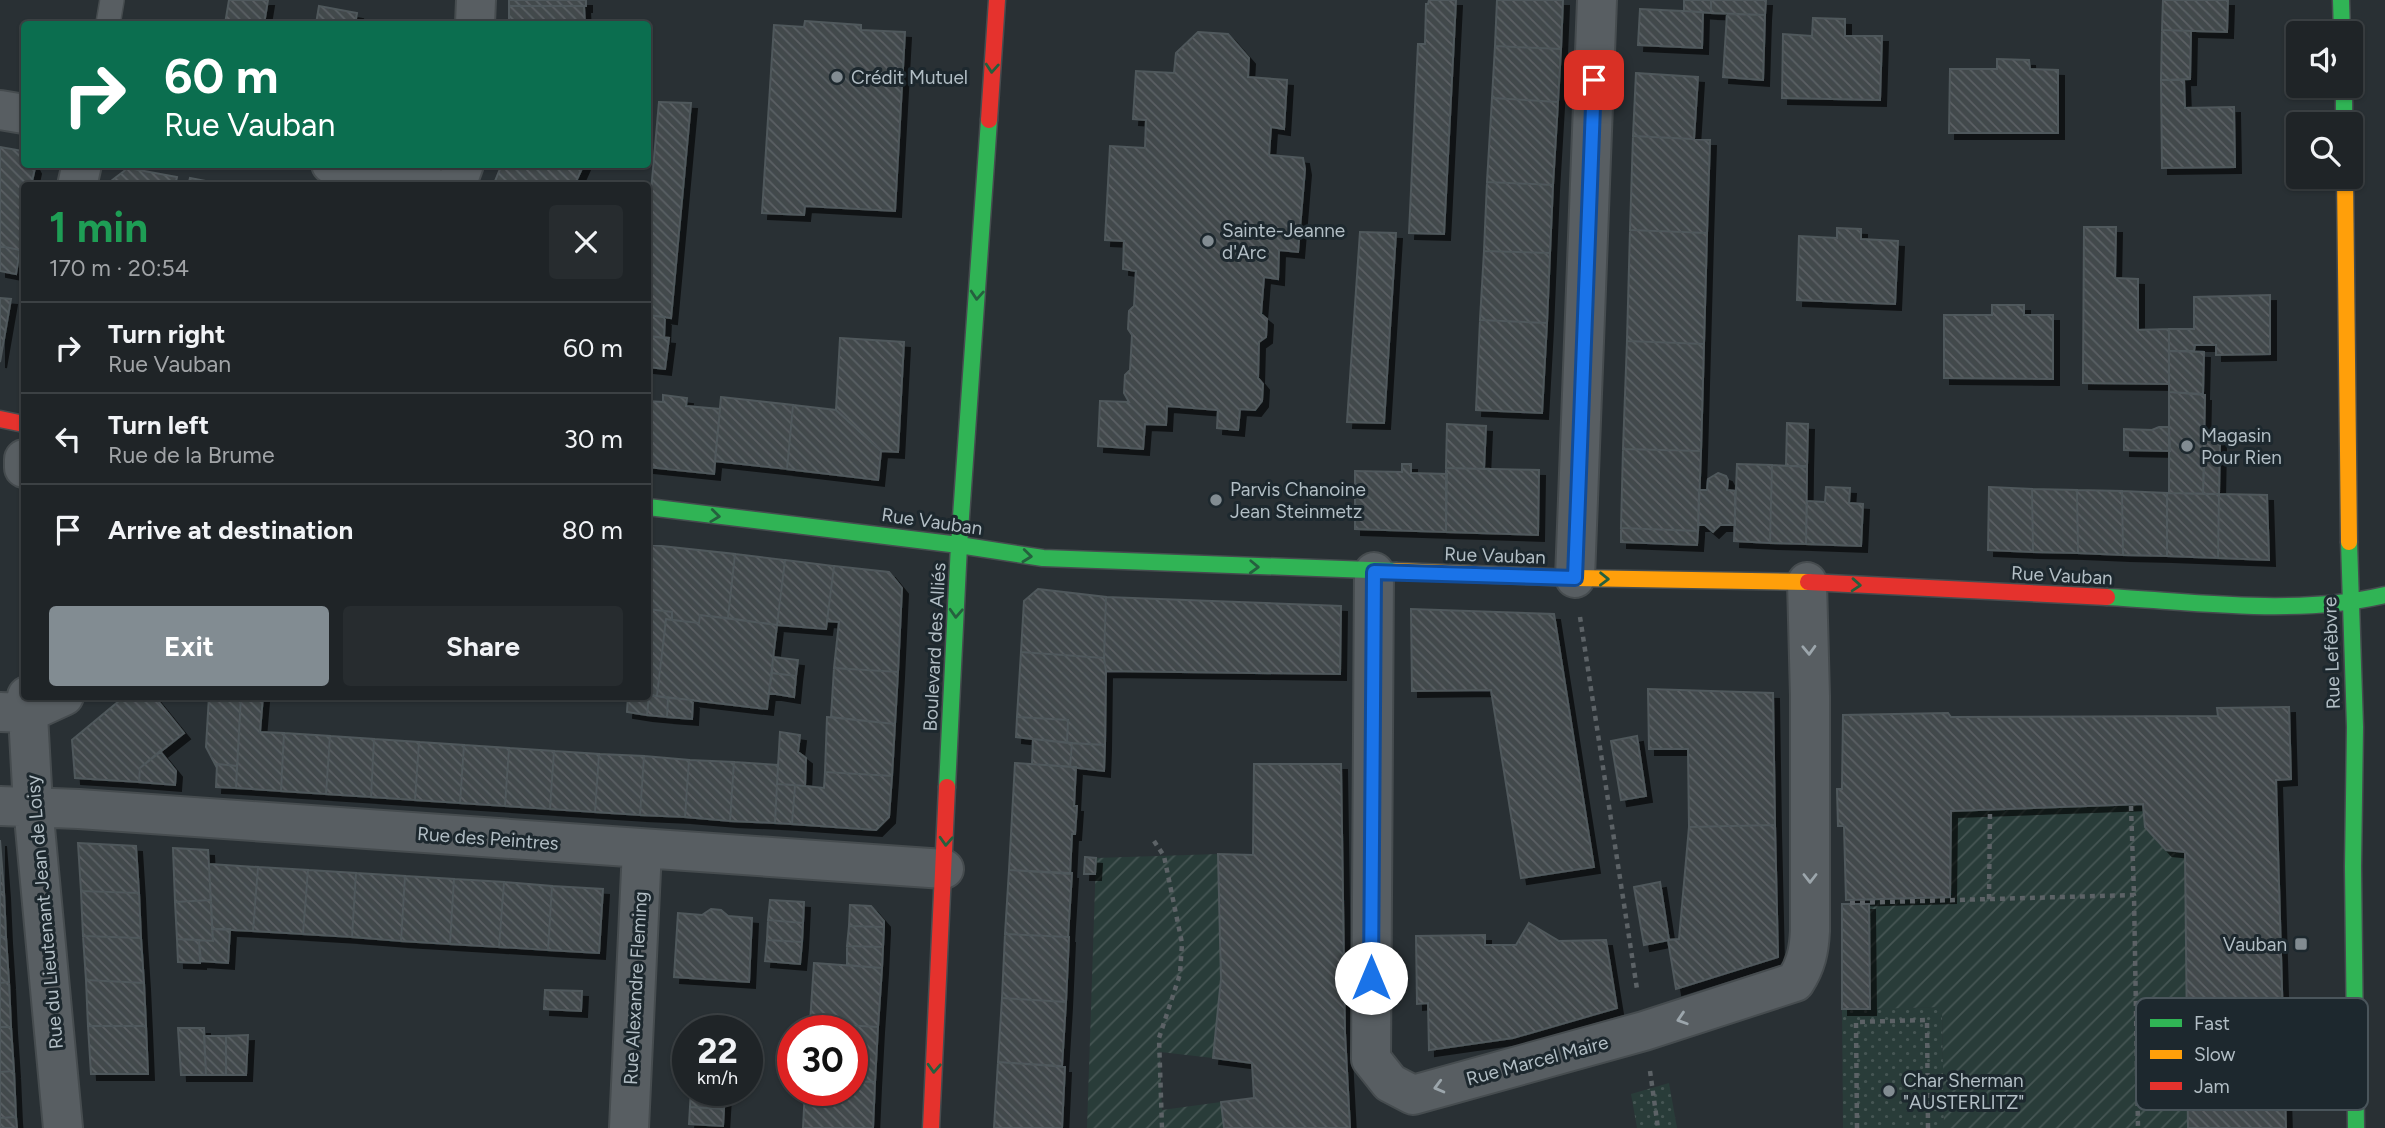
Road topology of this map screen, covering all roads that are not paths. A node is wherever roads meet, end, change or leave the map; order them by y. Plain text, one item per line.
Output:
1 (112, 0) edge
2 (476, 0) edge
3 (997, 0) edge
4 (1597, 0) edge
5 (2341, 0) edge
6 (108, 21) edge
7 (475, 21) edge
8 (2342, 21) edge
9 (0, 110) edge
10 (21, 114) edge
11 (354, 168) edge
12 (422, 182) edge
13 (2345, 189) edge
14 (0, 419) edge
15 (21, 423) edge
16 (651, 508) edge
17 (960, 545) junction
18 (1374, 572) junction
19 (1575, 578) junction
20 (1807, 582) junction
21 (2385, 596) edge
22 (2350, 603) junction
23 (47, 700) edge
24 (18, 707) edge
25 (16, 806) edge
26 (642, 849) junction
27 (944, 869) junction
28 (2355, 998) edge
29 (2356, 1110) edge
30 (63, 1128) edge
31 (629, 1128) edge
32 (931, 1128) edge
33 (2356, 1128) edge

1 - 6 lane
2 - 7 street
3 -> 17 main road, Boulevard des Alliés
4 - 19 street
5 - 8 main road
9 - 10 street
11 - 12 street
13 - 22 main road, Rue Lefèbvre
14 - 15 main road
16 -> 17 main road, Rue Vauban
17 -> 18 main road, Rue Vauban
17 -> 27 main road, Boulevard des Alliés
18 - 19 main road, Rue Vauban
20 -> 18 street, Rue Marcel Maire
19 -> 20 main road, Rue Vauban
20 -> 22 main road, Rue Vauban
21 - 22 main road, Rue Vauban
22 - 28 main road, Rue Lefèbvre
23 - 24 street
24 - 25 street, Rue du Lieutenant Jean de Loisy
25 - 26 street, Rue des Peintres
25 - 30 street, Rue du Lieutenant Jean de Loisy
26 - 27 street, Rue des Peintres
26 - 31 street, Rue Alexandre Fleming
27 -> 32 main road, Boulevard des Alliés
29 - 33 main road, Rue Lefèbvre

